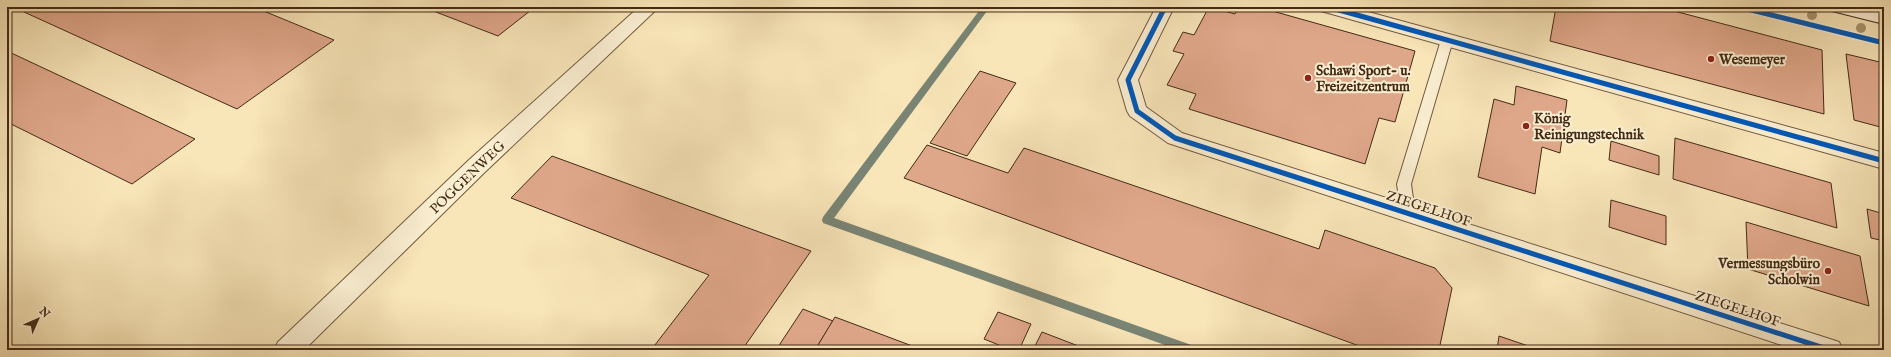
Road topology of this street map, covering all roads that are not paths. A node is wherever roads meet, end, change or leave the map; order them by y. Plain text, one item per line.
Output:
1 (650, 7) edge
2 (1165, 7) edge
3 (1328, 7) edge
4 (1839, 7) edge
5 (1884, 18) edge
6 (1447, 40) junction
7 (1884, 161) edge
8 (1408, 214) junction
9 (1794, 344) edge
10 (287, 350) edge
11 (1830, 350) edge

1 - 10 street, POGGENWEG
2 - 8 street, ZIEGELHOF
3 - 6 street
4 - 5 street
6 - 7 street
6 - 8 lane
8 - 9 street, ZIEGELHOF
9 - 11 street, ZIEGELHOF

